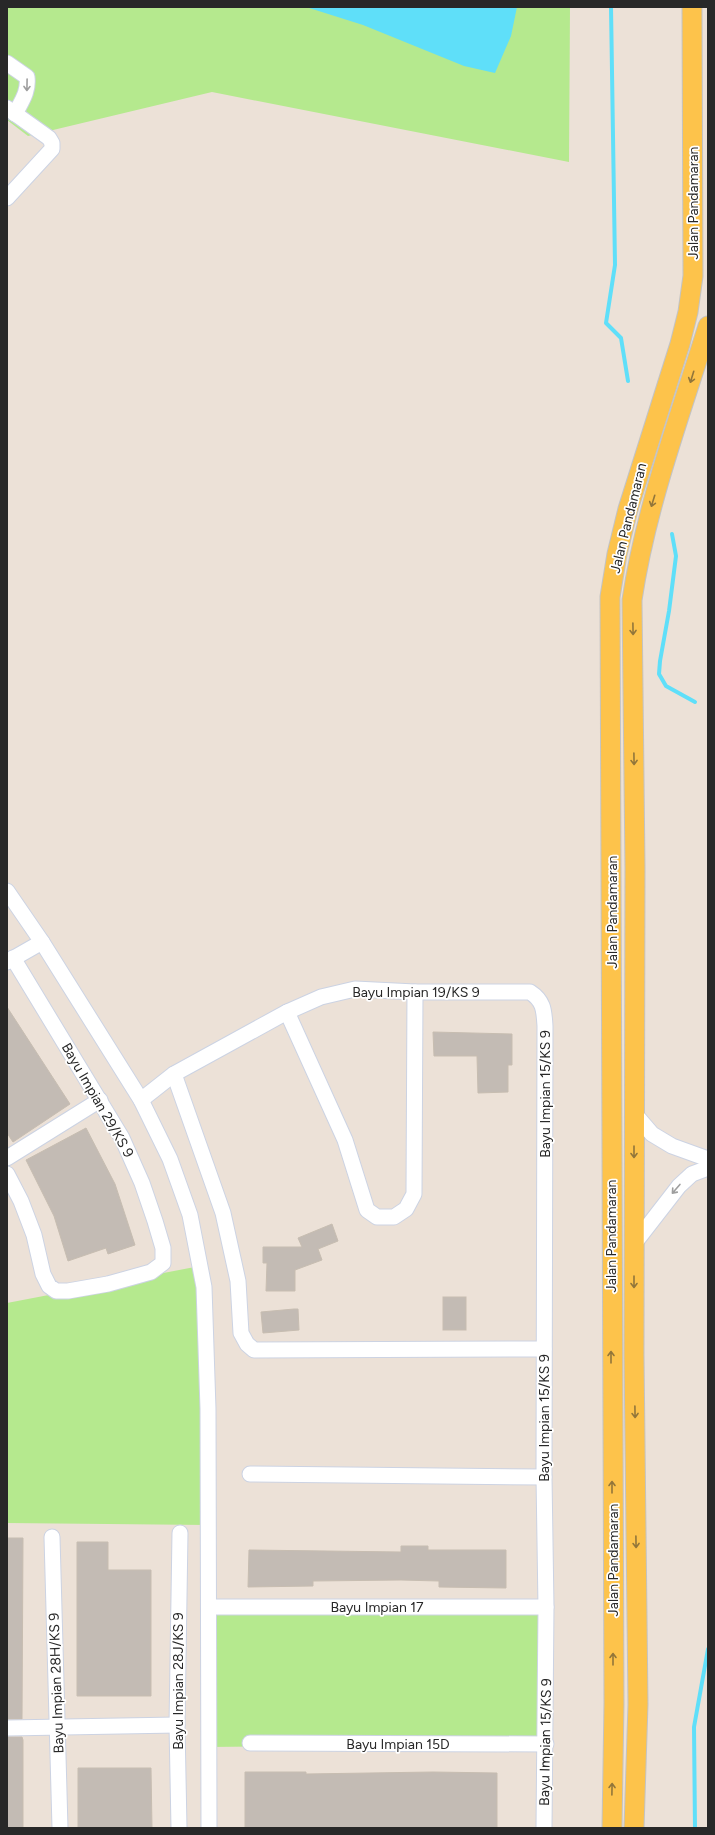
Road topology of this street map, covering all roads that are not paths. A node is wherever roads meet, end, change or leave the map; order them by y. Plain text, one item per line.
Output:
1 (692, 7) edge
2 (7, 63) edge
3 (11, 111) edge
4 (7, 198) edge
5 (708, 326) edge
6 (704, 346) edge
7 (7, 891) edge
8 (42, 942) junction
9 (10, 960) edge
10 (415, 992) junction
11 (543, 1008) joint
12 (287, 1012) junction
13 (174, 1074) junction
14 (100, 1100) junction
15 (140, 1100) junction
16 (634, 1113) junction
17 (7, 1158) edge
18 (708, 1159) edge
19 (708, 1168) edge
20 (7, 1174) edge
21 (634, 1244) junction
22 (544, 1349) junction
23 (250, 1474) dead end
24 (544, 1477) junction
25 (180, 1533) dead end
26 (52, 1537) dead end
27 (209, 1607) junction
28 (546, 1607) junction
29 (177, 1725) junction
30 (58, 1727) junction
31 (7, 1728) edge
32 (250, 1743) dead end
33 (546, 1744) junction
34 (60, 1828) edge
35 (179, 1828) edge
36 (209, 1828) edge
37 (544, 1828) edge
38 (612, 1828) edge
39 (634, 1828) edge

38 -> 1 main road, Jalan Pandamaran
2 -> 3 street
3 - 4 street
5 - 6 main road, Jalan Pandamaran
6 -> 16 main road, Jalan Pandamaran
7 - 8 street
8 - 9 street
8 - 15 street
9 - 14 street, Bayu Impian 29/KS 9
10 - 11 street, Bayu Impian 19/KS 9
10 - 12 street, Bayu Impian 19/KS 9
10 - 12 street
11 - 22 street, Bayu Impian 15/KS 9
12 - 13 street, Bayu Impian 19/KS 9
13 - 15 street, Bayu Impian 19/KS 9
13 - 22 street
14 - 17 street
14 - 20 street, Bayu Impian 29/KS 9
15 - 27 street
16 - 18 street
16 -> 21 main road, Jalan Pandamaran
19 -> 21 street
21 -> 39 main road, Jalan Pandamaran
22 - 24 street, Bayu Impian 15/KS 9
23 - 24 street
24 - 28 street, Bayu Impian 15/KS 9
25 - 29 street, Bayu Impian 28J/KS 9
26 - 30 street, Bayu Impian 28H/KS 9
27 - 28 street, Bayu Impian 17
27 - 36 street
28 - 33 street, Bayu Impian 15/KS 9
29 - 30 street
29 - 35 street, Bayu Impian 28J/KS 9
30 - 31 street
30 - 34 street, Bayu Impian 28H/KS 9
32 - 33 street, Bayu Impian 15D
33 - 37 street, Bayu Impian 15/KS 9

